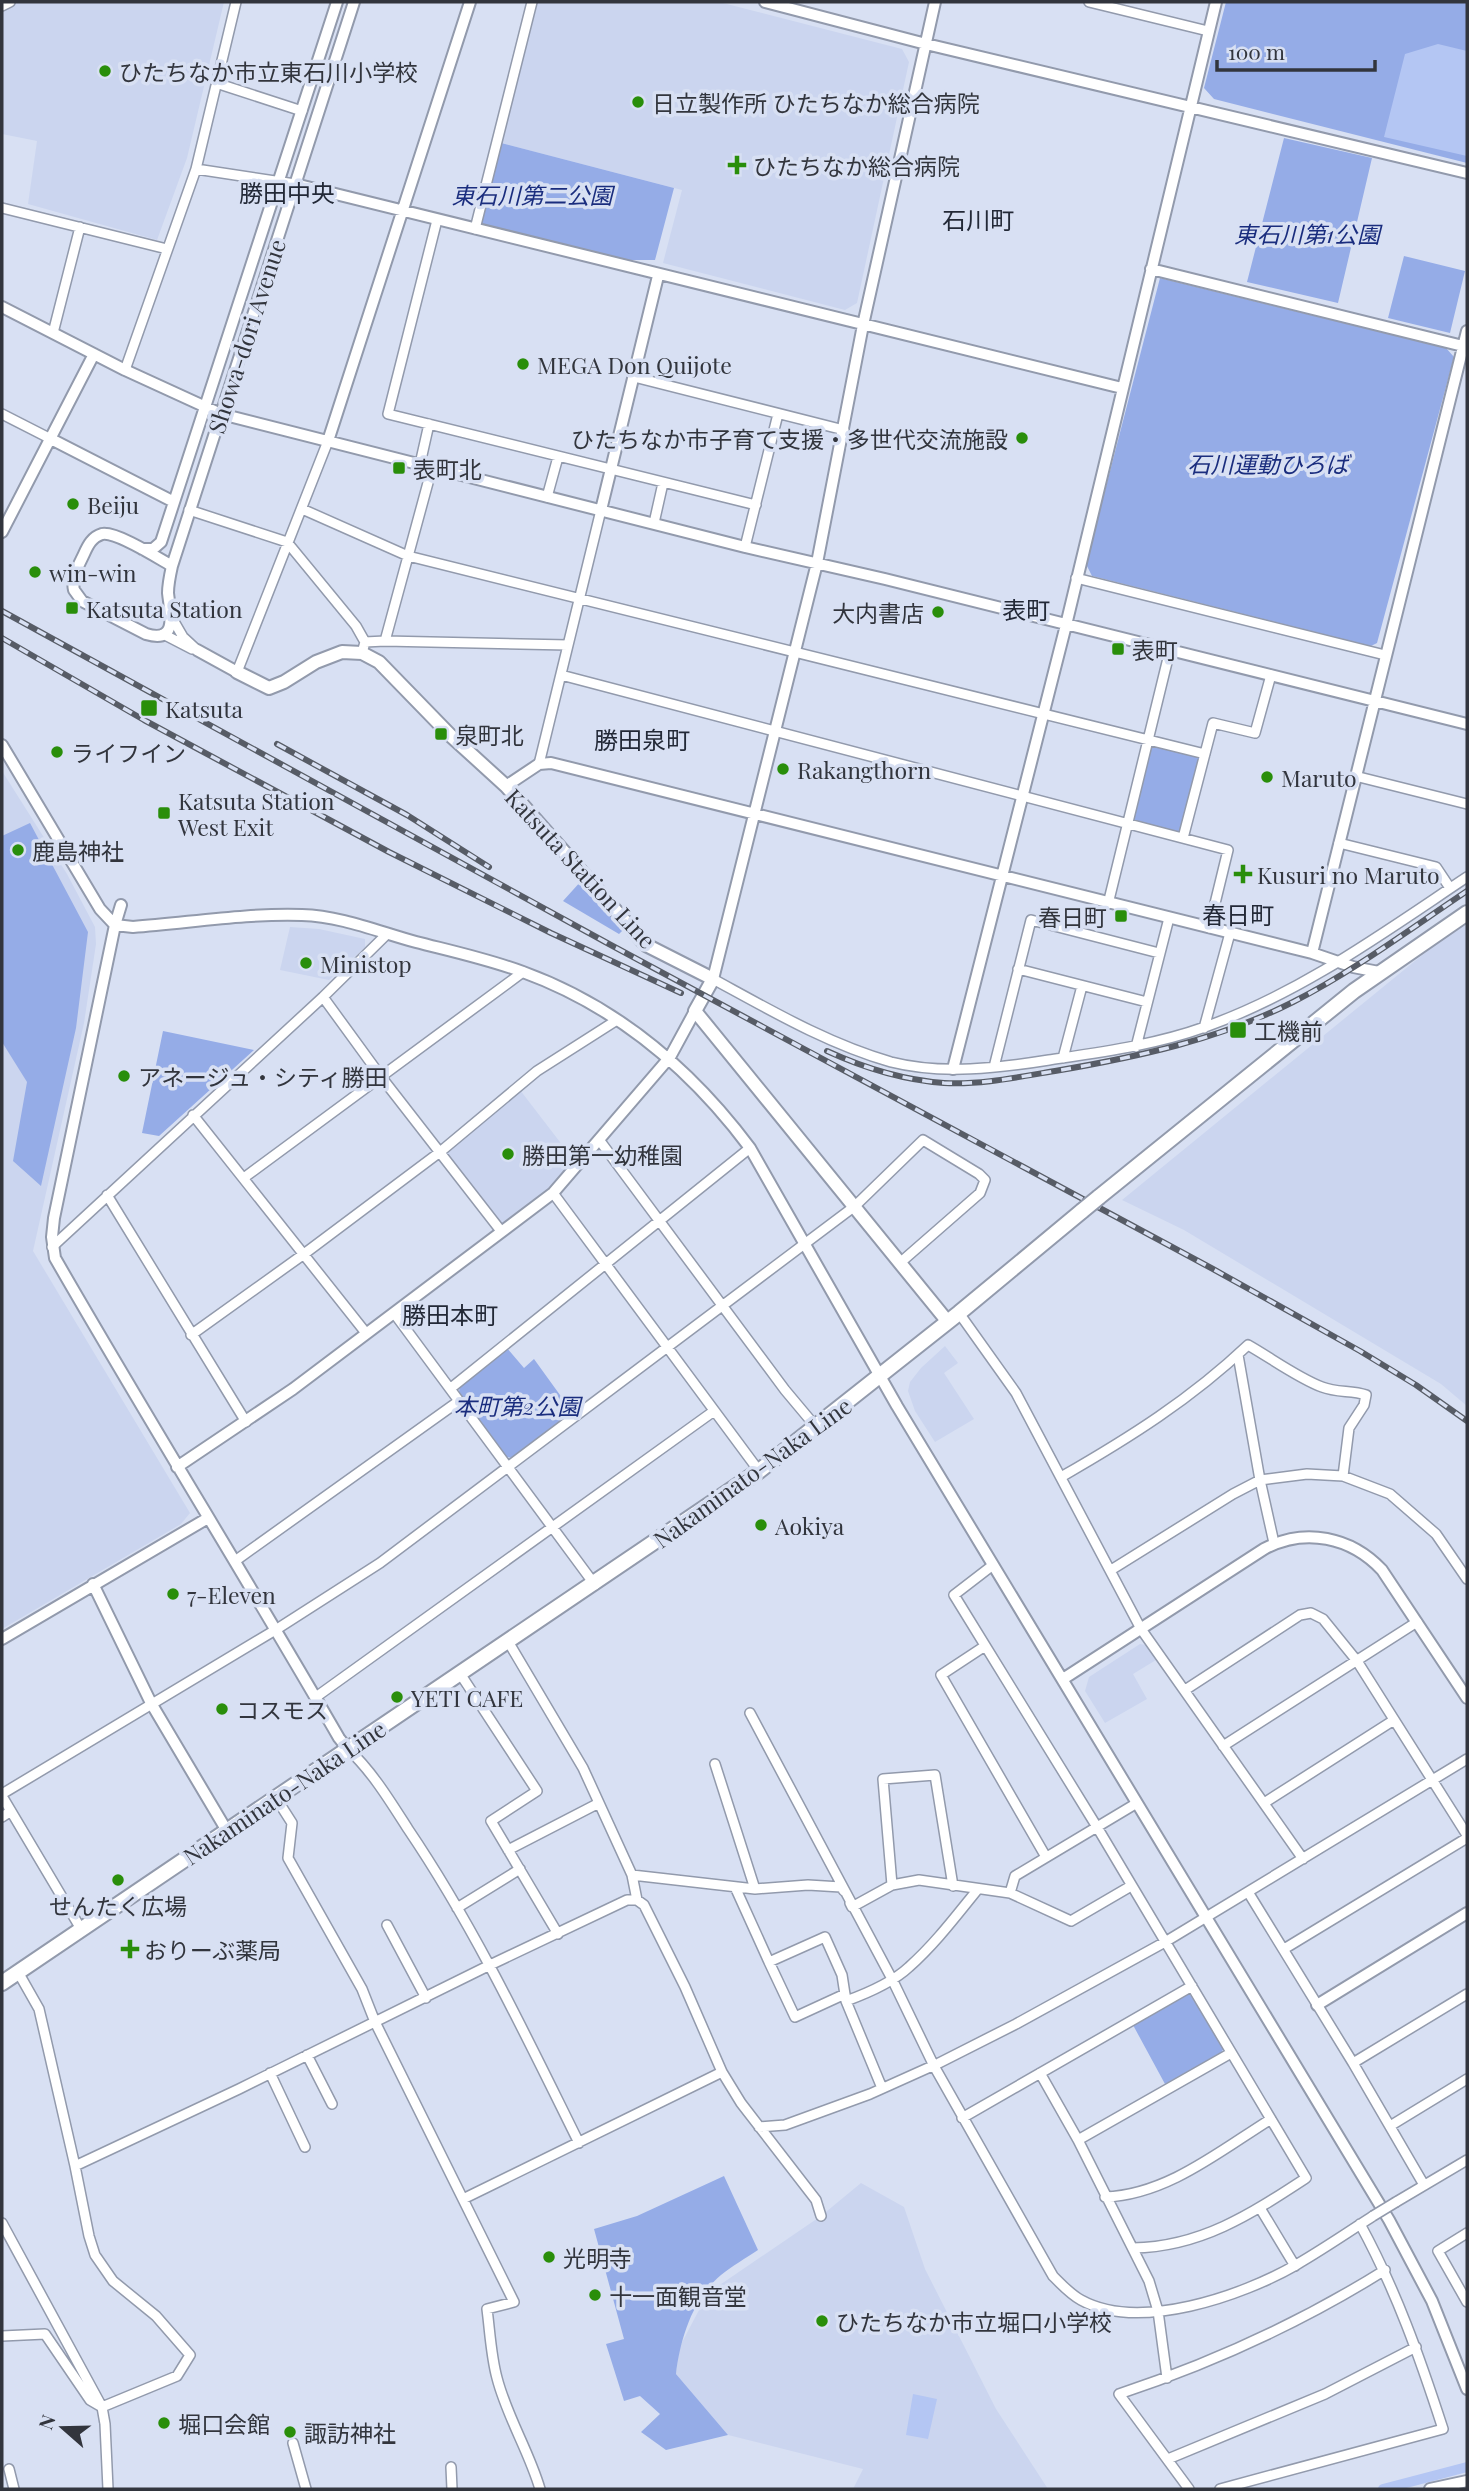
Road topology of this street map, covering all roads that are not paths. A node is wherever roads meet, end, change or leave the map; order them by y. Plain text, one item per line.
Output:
1 (10, 2) edge
2 (236, 2) edge
3 (337, 2) edge
4 (354, 2) edge
5 (470, 2) edge
6 (532, 2) edge
7 (765, 2) edge
8 (935, 2) edge
9 (1089, 2) edge
10 (1216, 2) edge
11 (2, 5) edge
12 (1208, 31) junction
13 (926, 44) junction
14 (216, 83) junction
15 (1190, 107) junction
16 (302, 111) junction
17 (196, 169) junction
18 (1467, 173) edge
19 (279, 182) junction
20 (295, 184) junction
21 (2, 208) edge
22 (402, 212) junction
23 (438, 220) junction
24 (80, 227) junction
25 (475, 229) junction
26 (167, 249) junction
27 (1151, 269) junction
28 (658, 276) junction
29 (2, 307) edge
30 (863, 325) junction
31 (1467, 331) edge
32 (54, 333) junction
33 (1465, 346) edge
34 (94, 354) junction
35 (125, 370) junction
36 (634, 377) junction
37 (1122, 388) junction
38 (205, 409) junction
39 (2, 414) edge
40 (221, 414) junction
41 (778, 414) junction
42 (429, 424) junction
43 (844, 430) junction
44 (51, 439) junction
45 (328, 441) junction
46 (558, 457) junction
47 (420, 464) junction
48 (432, 468) junction
49 (611, 469) junction
50 (663, 483) junction
51 (547, 497) junction
52 (174, 502) junction
53 (756, 505) junction
54 (302, 509) junction
55 (190, 510) junction
56 (601, 510) junction
57 (6, 515) edge
58 (654, 523) junction
59 (2, 532) edge
60 (287, 542) junction
61 (745, 547) junction
62 (142, 550) junction
63 (408, 556) junction
64 (817, 563) junction
65 (172, 566) junction
66 (1076, 578) junction
67 (579, 599) junction
68 (172, 618) junction
69 (1066, 625) junction
70 (163, 634) junction
71 (385, 641) junction
72 (568, 645) junction
73 (363, 648) junction
74 (197, 650) junction
75 (1170, 650) junction
76 (794, 652) junction
77 (1385, 654) junction
78 (237, 673) junction
79 (561, 675) junction
80 (1271, 675) junction
81 (1373, 700) junction
82 (1043, 715) junction
83 (1467, 724) edge
84 (775, 731) junction
85 (1147, 740) junction
86 (2, 746) edge
87 (1205, 754) junction
88 (539, 764) junction
89 (1355, 776) junction
90 (506, 786) junction
91 (1023, 795) junction
92 (1467, 804) edge
93 (754, 813) junction
94 (1126, 823) junction
95 (1183, 838) junction
96 (1339, 843) junction
97 (1002, 876) junction
98 (1467, 877) edge
99 (1450, 888) junction
100 (1108, 904) junction
101 (121, 905) dead end
102 (1467, 914) edge
103 (1169, 918) junction
104 (115, 925) junction
105 (1209, 928) junction
106 (1230, 933) junction
107 (387, 934) junction
108 (1159, 953) junction
109 (1312, 953) junction
110 (1340, 962) junction
111 (1018, 970) junction
112 (523, 972) junction
113 (1378, 972) junction
114 (713, 979) junction
115 (1082, 986) junction
116 (323, 997) junction
117 (1147, 1002) junction
118 (695, 1010) junction
119 (617, 1020) junction
120 (1203, 1028) junction
121 (1136, 1047) junction
122 (670, 1058) junction
123 (1063, 1058) junction
124 (994, 1067) junction
125 (953, 1069) junction
126 (382, 1078) junction
127 (193, 1115) junction
128 (600, 1141) junction
129 (750, 1148) junction
130 (440, 1152) junction
131 (244, 1177) junction
132 (553, 1193) junction
133 (107, 1195) junction
134 (855, 1206) junction
135 (659, 1220) junction
136 (501, 1231) junction
137 (805, 1242) junction
138 (52, 1247) junction
139 (304, 1254) junction
140 (901, 1262) junction
141 (605, 1263) junction
142 (722, 1306) junction
143 (394, 1312) junction
144 (954, 1317) junction
145 (366, 1333) junction
146 (191, 1335) junction
147 (668, 1349) junction
148 (1238, 1355) junction
149 (880, 1377) junction
150 (451, 1388) junction
151 (459, 1401) junction
152 (714, 1411) junction
153 (246, 1422) junction
154 (816, 1427) junction
155 (510, 1466) junction
156 (177, 1467) junction
157 (760, 1471) junction
158 (1343, 1476) junction
159 (1061, 1477) junction
160 (1260, 1480) junction
161 (208, 1518) junction
162 (554, 1527) junction
163 (1274, 1543) junction
164 (235, 1561) junction
165 (993, 1565) junction
166 (1111, 1570) junction
167 (1467, 1579) edge
168 (93, 1584) junction
169 (595, 1585) junction
170 (1417, 1622) junction
171 (277, 1629) junction
172 (1141, 1629) junction
173 (2, 1639) edge
174 (509, 1643) junction
175 (985, 1646) junction
176 (1357, 1661) junction
177 (461, 1675) junction
178 (1063, 1679) junction
179 (1185, 1690) junction
180 (316, 1696) junction
181 (1467, 1698) edge
182 (151, 1703) junction
183 (750, 1713) dead end
184 (1394, 1720) junction
185 (1223, 1746) junction
186 (347, 1748) junction
187 (1467, 1759) edge
188 (715, 1765) dead end
189 (1433, 1780) junction
190 (2, 1795) edge
191 (276, 1798) junction
192 (599, 1803) junction
193 (1264, 1803) junction
194 (1136, 1804) junction
195 (11, 1811) junction
196 (2, 1817) edge
197 (1097, 1827) junction
198 (227, 1831) junction
199 (1467, 1836) edge
200 (508, 1850) junction
201 (1046, 1857) junction
202 (1303, 1859) junction
203 (520, 1869) junction
204 (632, 1875) junction
205 (892, 1885) junction
206 (735, 1886) junction
207 (953, 1886) junction
208 (1131, 1886) junction
209 (841, 1887) junction
210 (755, 1889) junction
211 (978, 1889) junction
212 (1248, 1892) junction
213 (1010, 1894) junction
214 (637, 1900) junction
215 (852, 1907) junction
216 (457, 1908) junction
217 (1467, 1913) edge
218 (1206, 1917) junction
219 (387, 1925) dead end
220 (81, 1929) junction
221 (558, 1934) junction
222 (1165, 1942) junction
223 (1284, 1949) junction
224 (769, 1962) junction
225 (490, 1965) junction
226 (18, 1972) junction
227 (892, 1979) junction
228 (2, 1983) edge
229 (1192, 1986) junction
230 (1467, 1994) edge
231 (426, 1997) junction
232 (846, 1998) junction
233 (1317, 2005) junction
234 (375, 2022) junction
235 (1231, 2053) junction
236 (307, 2055) junction
237 (1353, 2063) junction
238 (934, 2066) junction
239 (722, 2072) junction
240 (270, 2073) junction
241 (1040, 2073) junction
242 (1467, 2079) edge
243 (882, 2088) junction
244 (332, 2104) dead end
245 (962, 2118) junction
246 (1271, 2119) junction
247 (1390, 2126) junction
248 (759, 2127) junction
249 (1078, 2140) junction
250 (579, 2143) junction
251 (305, 2147) dead end
252 (1467, 2160) edge
253 (75, 2166) junction
254 (1424, 2185) junction
255 (1105, 2196) junction
256 (463, 2199) junction
257 (1260, 2208) junction
258 (821, 2216) dead end
259 (2, 2223) edge
260 (1360, 2224) junction
261 (1467, 2233) edge
262 (1133, 2248) junction
263 (1294, 2266) junction
264 (1385, 2270) junction
265 (1467, 2302) edge
266 (1158, 2311) junction
267 (2, 2336) edge
268 (1416, 2347) junction
269 (1167, 2378) junction
270 (1467, 2389) edge
271 (102, 2407) junction
272 (293, 2443) dead end
273 (1168, 2459) junction
274 (451, 2467) dead end
275 (9, 2469) dead end
276 (1467, 2481) edge
277 (14, 2489) edge
278 (108, 2489) edge
279 (306, 2489) edge
280 (452, 2489) edge
281 (540, 2489) edge
282 (1189, 2489) edge
283 (1220, 2489) edge
284 (1430, 2489) edge

1 - 11 street
2 - 14 street
3 - 16 street, Showa-dori Avenue
4 - 20 street, Showa-dori Avenue
5 - 22 street
6 - 25 street
7 - 13 street
8 - 13 street
9 - 12 street
10 - 12 street
12 - 15 street
13 - 15 street
13 - 30 street
14 - 16 street
14 - 17 street
15 - 18 street
15 - 27 street
16 - 19 street, Showa-dori Avenue
17 - 19 street
17 - 26 street
19 - 20 street
19 - 38 street, Showa-dori Avenue
20 - 22 street
20 - 40 street, Showa-dori Avenue
21 - 24 street
22 - 23 street
22 - 45 street
23 - 25 street
23 - 42 street
24 - 26 street
24 - 32 street
25 - 28 street
26 - 35 street
27 - 33 street
27 - 37 street
28 - 30 street
28 - 36 street
29 - 32 street
30 - 37 street
30 - 43 street
31 - 33 street
32 - 34 street
33 - 77 street
34 - 35 street
34 - 44 street
35 - 38 street
36 - 41 street
36 - 49 street
37 - 66 street
38 - 40 street
38 - 52 street, Showa-dori Avenue
39 - 44 street
40 - 45 street
40 - 55 street, Showa-dori Avenue
41 - 43 street
41 - 53 street
42 - 46 street
42 - 47 street
43 - 64 street
44 - 52 street
44 - 57 street
45 - 47 street
45 - 54 street
46 - 49 street
46 - 51 street
47 - 48 street
48 - 51 street
48 - 63 street
49 - 50 street
49 - 56 street
50 - 53 street
50 - 58 street
51 - 56 street
52 - 62 street, Showa-dori Avenue
53 - 61 street
54 - 60 street
54 - 63 street
55 - 60 street
55 - 65 street, Showa-dori Avenue
56 - 58 street
56 - 67 street
57 - 59 street
58 - 61 street
60 - 73 street
60 - 78 street
61 - 64 street
62 - 65 street
62 - 70 street
63 - 67 street
63 - 71 street
64 - 69 street
64 - 76 street
65 - 68 street, Showa-dori Avenue
66 - 69 street
66 - 77 street
67 - 72 street
67 - 76 street
68 - 70 street
68 - 74 street
69 - 75 street
69 - 82 street
70 - 74 street
71 - 72 street
71 - 73 street
72 - 79 street
73 - 78 main road
73 - 90 main road, Katsuta Station Line
74 - 78 street
75 - 80 street
75 - 85 street
76 - 82 street
76 - 84 street
77 - 81 street
79 - 84 street
79 - 88 street
80 - 81 street
80 - 87 street
81 - 83 street
81 - 89 street
82 - 85 street
82 - 91 street
84 - 91 street
84 - 93 street
85 - 87 street
85 - 94 street
86 - 104 street
87 - 95 street
88 - 90 street
88 - 93 street
89 - 92 street
89 - 96 street
90 - 114 main road, Katsuta Station Line
91 - 94 street
91 - 97 street
93 - 97 street
93 - 114 street
94 - 95 street
94 - 100 street
95 - 105 street
96 - 99 street
96 - 109 street
97 - 100 street
97 - 125 street
98 - 99 street
99 - 110 street
100 - 103 street
101 - 104 street
102 - 113 main road, Nakaminato-Naka Line
103 - 105 street
103 - 108 street
104 - 107 street
104 - 138 street
105 - 106 street
106 - 109 street
106 - 120 street
107 - 112 street
107 - 116 street
108 - 111 street
108 - 117 street
109 - 110 street
110 - 113 street
110 - 120 street
111 - 115 street
111 - 124 street
112 - 119 street
112 - 126 street
113 - 144 main road, Nakaminato-Naka Line, bridge
114 - 118 main road
114 - 125 street
115 - 117 street
115 - 123 street
116 - 126 street
116 - 127 street
117 - 121 street
118 - 122 street
118 - 134 main road
119 - 122 street
119 - 130 street
120 - 121 street
121 - 123 street
122 - 128 street
122 - 129 street
123 - 124 street
124 - 125 street
126 - 130 street
126 - 131 street
127 - 131 street
127 - 133 street
128 - 132 street
128 - 135 street
129 - 135 street
129 - 137 street
130 - 136 street
130 - 139 street
131 - 139 street
132 - 136 street
132 - 141 street
133 - 138 street
133 - 146 street
134 - 137 street
134 - 140 main road
134 - 140 street
135 - 141 street
135 - 142 street
136 - 143 street
137 - 142 street
137 - 149 street
138 - 156 street
139 - 145 street
139 - 146 street
140 - 144 main road
141 - 147 street
141 - 150 street
142 - 147 street
142 - 154 street
143 - 145 street
143 - 150 street
144 - 149 main road, Nakaminato-Naka Line
144 - 159 street
145 - 153 street
146 - 153 street
147 - 152 street
147 - 155 street
148 - 158 street
148 - 159 street
148 - 160 street
149 - 154 main road, Nakaminato-Naka Line
149 - 165 street
150 - 151 street
151 - 155 street
151 - 164 street
152 - 157 street
152 - 162 street
153 - 156 street
154 - 157 main road, Nakaminato-Naka Line
155 - 162 street
155 - 171 street
156 - 161 street
157 - 169 main road, Nakaminato-Naka Line
158 - 160 street
158 - 167 street
159 - 166 street
160 - 163 street
160 - 166 street
161 - 164 street
161 - 168 street
162 - 169 street
162 - 180 street
163 - 170 street
163 - 172 street
164 - 171 street
165 - 175 street
165 - 178 street
166 - 172 street
168 - 173 street
168 - 182 street
169 - 174 main road, Nakaminato-Naka Line
170 - 176 street
170 - 181 street
171 - 180 street
171 - 182 street
172 - 178 street
172 - 179 street
174 - 177 main road, Nakaminato-Naka Line
174 - 192 street
175 - 197 street
175 - 201 street
176 - 179 street
176 - 184 street
176 - 185 street
177 - 186 main road, Nakaminato-Naka Line
177 - 200 street
178 - 194 street
179 - 185 street
180 - 186 street
182 - 190 street
182 - 198 street
183 - 209 street
184 - 189 street
184 - 193 street
185 - 193 street
186 - 191 main road, Nakaminato-Naka Line
186 - 216 street
187 - 189 street
188 - 210 street
189 - 199 street
189 - 202 street
190 - 195 street
191 - 198 main road, Nakaminato-Naka Line
191 - 234 street
192 - 200 street
192 - 204 street
193 - 202 street
194 - 197 street
194 - 218 street
195 - 196 street
195 - 220 street
197 - 201 street
197 - 208 street
198 - 220 main road, Nakaminato-Naka Line
199 - 223 street
200 - 203 street
201 - 213 street
202 - 212 street
203 - 216 street
203 - 221 street
204 - 206 street
204 - 214 street
205 - 207 street
205 - 207 street
205 - 215 street
206 - 210 street
206 - 224 street
207 - 211 street
208 - 213 street
208 - 222 street
209 - 210 street
209 - 215 street
211 - 213 street
211 - 227 street
212 - 218 street
212 - 223 street
214 - 221 street
214 - 239 street
215 - 227 street
216 - 225 street
217 - 233 street
218 - 222 street
218 - 270 street
219 - 231 street
220 - 226 main road, Nakaminato-Naka Line
221 - 225 street
222 - 229 street
222 - 238 street
223 - 233 street
224 - 232 street
224 - 232 street
225 - 231 street
225 - 250 street
226 - 228 main road, Nakaminato-Naka Line
226 - 253 street
227 - 232 street
227 - 238 street
229 - 235 street
229 - 241 street
230 - 237 street
231 - 234 street
232 - 243 street
233 - 237 street
234 - 236 street
234 - 256 street
235 - 246 street
235 - 249 street
236 - 240 street
236 - 244 street
237 - 247 street
238 - 243 street
238 - 245 street
239 - 248 street
239 - 250 street
240 - 251 street
240 - 253 street
241 - 245 street
241 - 249 street
242 - 247 street
243 - 248 street
245 - 266 street
246 - 255 street
246 - 257 street
247 - 254 street
248 - 258 street
249 - 255 street
250 - 256 street
252 - 254 street
253 - 271 street
254 - 260 street, bridge
255 - 262 street
256 - 281 street
257 - 262 street
257 - 263 street
259 - 271 street
260 - 263 street
260 - 264 street
261 - 265 street
262 - 266 street
263 - 266 street
264 - 268 street
264 - 269 street
266 - 269 street
267 - 271 street
268 - 273 street
268 - 283 street
269 - 273 street
271 - 278 street
272 - 279 street
273 - 282 street
274 - 280 street
275 - 277 street
276 - 284 street

